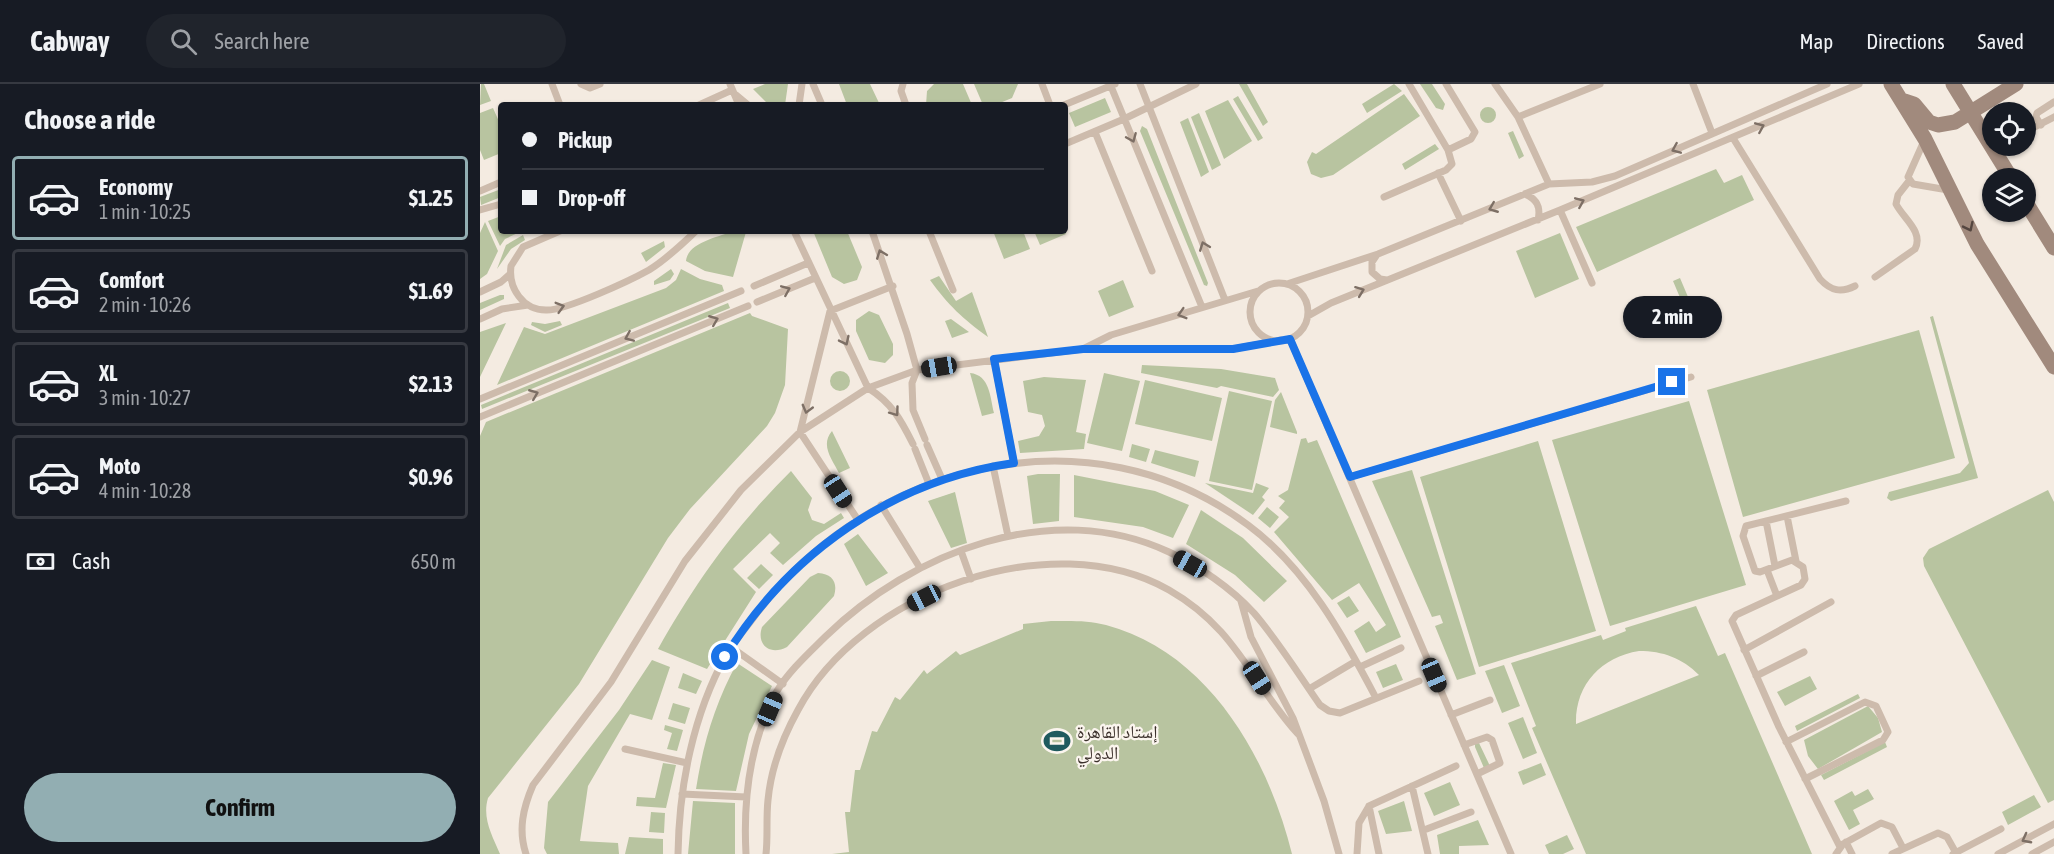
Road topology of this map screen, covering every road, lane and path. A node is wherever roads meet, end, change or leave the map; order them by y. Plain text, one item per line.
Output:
1 (552, 84) edge
2 (581, 84) edge
3 (600, 84) edge
4 (802, 84) edge
5 (813, 84) edge
6 (903, 84) edge
7 (1042, 84) edge
8 (1140, 84) edge
9 (1196, 84) edge
10 (1409, 84) edge
11 (1446, 84) edge
12 (1495, 84) edge
13 (1600, 84) edge
14 (1693, 84) edge
15 (1827, 84) edge
16 (1859, 84) edge
17 (1891, 84) edge
18 (2016, 84) edge
19 (1112, 85) edge
20 (1956, 85) edge
21 (732, 89) edge
22 (1901, 101) junction
23 (559, 102) edge
24 (705, 102) edge
25 (745, 102) edge
26 (799, 102) edge
27 (821, 102) edge
28 (905, 102) edge
29 (1049, 102) edge
30 (2054, 102) edge
31 (1068, 103) edge
32 (1150, 106) junction
33 (1969, 112) junction
34 (1518, 117) junction
35 (2054, 117) edge
36 (1124, 119) junction
37 (1982, 122) edge
38 (2041, 125) junction
39 (2036, 127) edge
40 (1095, 132) junction
41 (1712, 134) junction
42 (1732, 138) junction
43 (1925, 139) junction
44 (1068, 143) edge
45 (1448, 150) junction
46 (2005, 168) edge
47 (1438, 173) junction
48 (1909, 181) junction
49 (498, 183) edge
50 (1549, 184) junction
51 (480, 191) edge
52 (1953, 191) junction
53 (1526, 194) junction
54 (1384, 196) dead end
55 (498, 205) edge
56 (480, 210) edge
57 (1560, 210) junction
58 (2036, 219) edge
59 (1538, 220) junction
60 (1461, 221) junction
61 (553, 234) edge
62 (692, 234) edge
63 (795, 234) edge
64 (873, 234) edge
65 (930, 234) edge
66 (2054, 248) edge
67 (1378, 254) junction
68 (808, 263) junction
69 (1152, 271) dead end
70 (510, 274) junction
71 (1875, 276) dead end
72 (815, 278) junction
73 (1390, 280) junction
74 (1592, 283) dead end
75 (1287, 284) junction
76 (754, 286) dead end
77 (892, 286) junction
78 (1855, 286) dead end
79 (953, 290) dead end
80 (1258, 291) junction
81 (480, 292) edge
82 (1225, 300) junction
83 (757, 302) dead end
84 (528, 305) junction
85 (748, 306) dead end
86 (1202, 307) junction
87 (740, 309) junction
88 (830, 311) junction
89 (1308, 316) junction
90 (480, 319) edge
91 (1290, 339) junction
92 (1281, 340) junction
93 (1083, 349) junction
94 (994, 359) junction
95 (2054, 368) edge
96 (917, 370) junction
97 (1691, 377) dead end
98 (868, 388) junction
99 (480, 399) edge
100 (480, 417) edge
101 (917, 423) junction
102 (905, 428) junction
103 (800, 432) junction
104 (1014, 463) junction
105 (993, 466) junction
106 (1350, 477) junction
107 (942, 479) junction
108 (929, 484) junction
109 (1846, 501) dead end
110 (881, 506) junction
111 (1787, 516) junction
112 (858, 520) junction
113 (1766, 521) junction
114 (1008, 536) junction
115 (961, 551) junction
116 (1796, 561) junction
117 (1775, 566) junction
118 (920, 568) junction
119 (1767, 570) junction
120 (971, 579) junction
121 (1778, 596) junction
122 (1240, 601) junction
123 (1832, 602) dead end
124 (731, 647) junction
125 (1401, 648) dead end
126 (1744, 650) junction
127 (1804, 651) dead end
128 (1358, 664) junction
129 (1756, 676) junction
130 (1419, 681) dead end
131 (783, 684) junction
132 (1309, 689) junction
133 (1376, 698) junction
134 (1490, 700) dead end
135 (1451, 715) junction
136 (1298, 734) junction
137 (1786, 742) junction
138 (1464, 746) junction
139 (625, 749) dead end
140 (687, 763) junction
141 (1464, 763) junction
142 (1477, 774) junction
143 (1805, 779) junction
144 (1412, 786) junction
145 (682, 794) junction
146 (746, 797) junction
147 (1369, 806) junction
148 (1471, 812) dead end
149 (2054, 824) edge
150 (2001, 829) dead end
151 (1424, 830) junction
152 (2054, 842) edge
153 (1841, 848) edge
154 (1903, 848) junction
155 (1955, 853) edge
156 (526, 854) edge
157 (678, 854) edge
158 (746, 854) edge
159 (766, 854) edge
160 (1339, 854) edge
161 (1357, 854) edge
162 (1378, 854) edge
163 (1428, 854) edge
164 (1511, 854) edge
165 (1852, 854) edge
166 (1892, 854) edge
167 (1998, 854) edge
168 (2032, 854) edge

1 - 23 lane
2 - 3 lane
4 - 26 lane
5 - 27 lane
6 - 28 lane
7 - 29 lane
8 - 32 lane
9 - 32 lane
10 - 45 lane
11 - 45 lane
12 - 34 lane
13 - 34 lane
14 - 41 lane
15 - 41 lane
42 -> 16 lane
17 - 22 main road
18 - 33 main road
19 - 31 lane
19 - 36 lane
20 - 33 main road
21 - 24 lane
21 - 25 lane
22 - 33 main road
22 - 43 main road
30 - 38 lane
32 - 36 lane
82 -> 32 lane
33 - 37 lane
33 - 46 main road
34 - 50 lane
35 - 38 lane
36 - 40 lane
36 -> 86 lane
38 - 39 lane
40 - 44 lane
40 - 69 lane
41 -> 50 lane
57 -> 42 lane
42 - 78 lane
43 - 48 lane
43 - 52 main road
45 - 47 lane
47 - 54 lane
47 - 60 lane
48 - 52 lane
48 - 71 lane
49 - 51 lane
50 - 53 lane
52 -> 95 main road
53 - 59 lane
53 -> 60 lane
55 - 56 lane
57 - 59 lane
57 - 74 lane
58 - 66 main road
59 - 73 lane
60 - 67 lane
61 - 70 lane
84 -> 62 lane
63 - 68 lane
77 -> 64 lane
65 - 79 lane
67 - 73 lane
67 - 75 lane
68 - 72 lane
68 - 76 lane
70 - 81 lane
70 - 84 lane
83 -> 72 lane
72 - 88 lane
89 -> 73 lane
75 - 80 lane
75 - 89 lane
77 - 88 lane
77 - 96 lane
80 - 82 lane
80 - 92 lane
82 - 86 lane
84 - 90 lane
85 - 87 lane
86 -> 93 lane
87 -> 99 lane
100 -> 87 lane
88 -> 98 lane
88 -> 103 lane
89 - 91 lane
91 - 92 lane
91 - 106 lane
92 - 93 lane
93 - 94 lane
94 - 96 lane
94 - 104 lane
96 - 98 lane
96 - 101 lane
97 - 106 lane
98 -> 102 lane
98 - 103 lane
101 - 102 lane
101 - 107 lane
102 - 108 lane
103 - 112 lane
103 - 156 lane
104 - 105 lane
104 - 128 lane
105 - 107 lane
105 - 114 lane
106 - 135 lane
107 - 108 lane
108 - 110 lane
109 - 111 lane
110 - 112 lane
110 - 118 lane
111 - 113 lane
111 - 116 lane
112 - 124 lane
113 - 117 lane
113 - 119 lane
114 - 115 lane
114 - 122 lane
115 - 118 lane
115 - 120 lane
116 - 117 lane
116 - 121 lane
117 - 119 lane
118 - 131 lane
119 - 121 lane
120 - 136 lane
120 - 159 lane
121 - 126 lane
122 - 132 lane
122 - 136 lane
123 - 126 lane
124 - 131 lane
124 - 140 lane
125 - 128 lane
126 - 129 lane
127 - 129 lane
128 - 132 lane
128 - 133 lane
129 - 137 lane
130 - 133 lane
131 - 146 lane
132 - 133 lane
134 - 135 lane
135 - 138 lane
136 - 160 lane
137 - 143 lane
137 - 143 lane
138 - 141 lane
138 - 142 lane
139 - 140 lane
140 - 145 lane
141 - 142 lane
141 - 144 lane
142 - 164 lane
143 - 153 lane
144 - 147 lane
144 - 151 lane
145 - 146 lane
145 - 157 lane
146 - 158 lane
147 - 161 lane
147 - 162 lane
148 - 151 lane
149 -> 167 lane
150 - 155 lane
151 - 163 lane
152 - 168 lane
153 - 154 lane
153 - 165 lane
154 - 155 lane
154 - 166 lane

